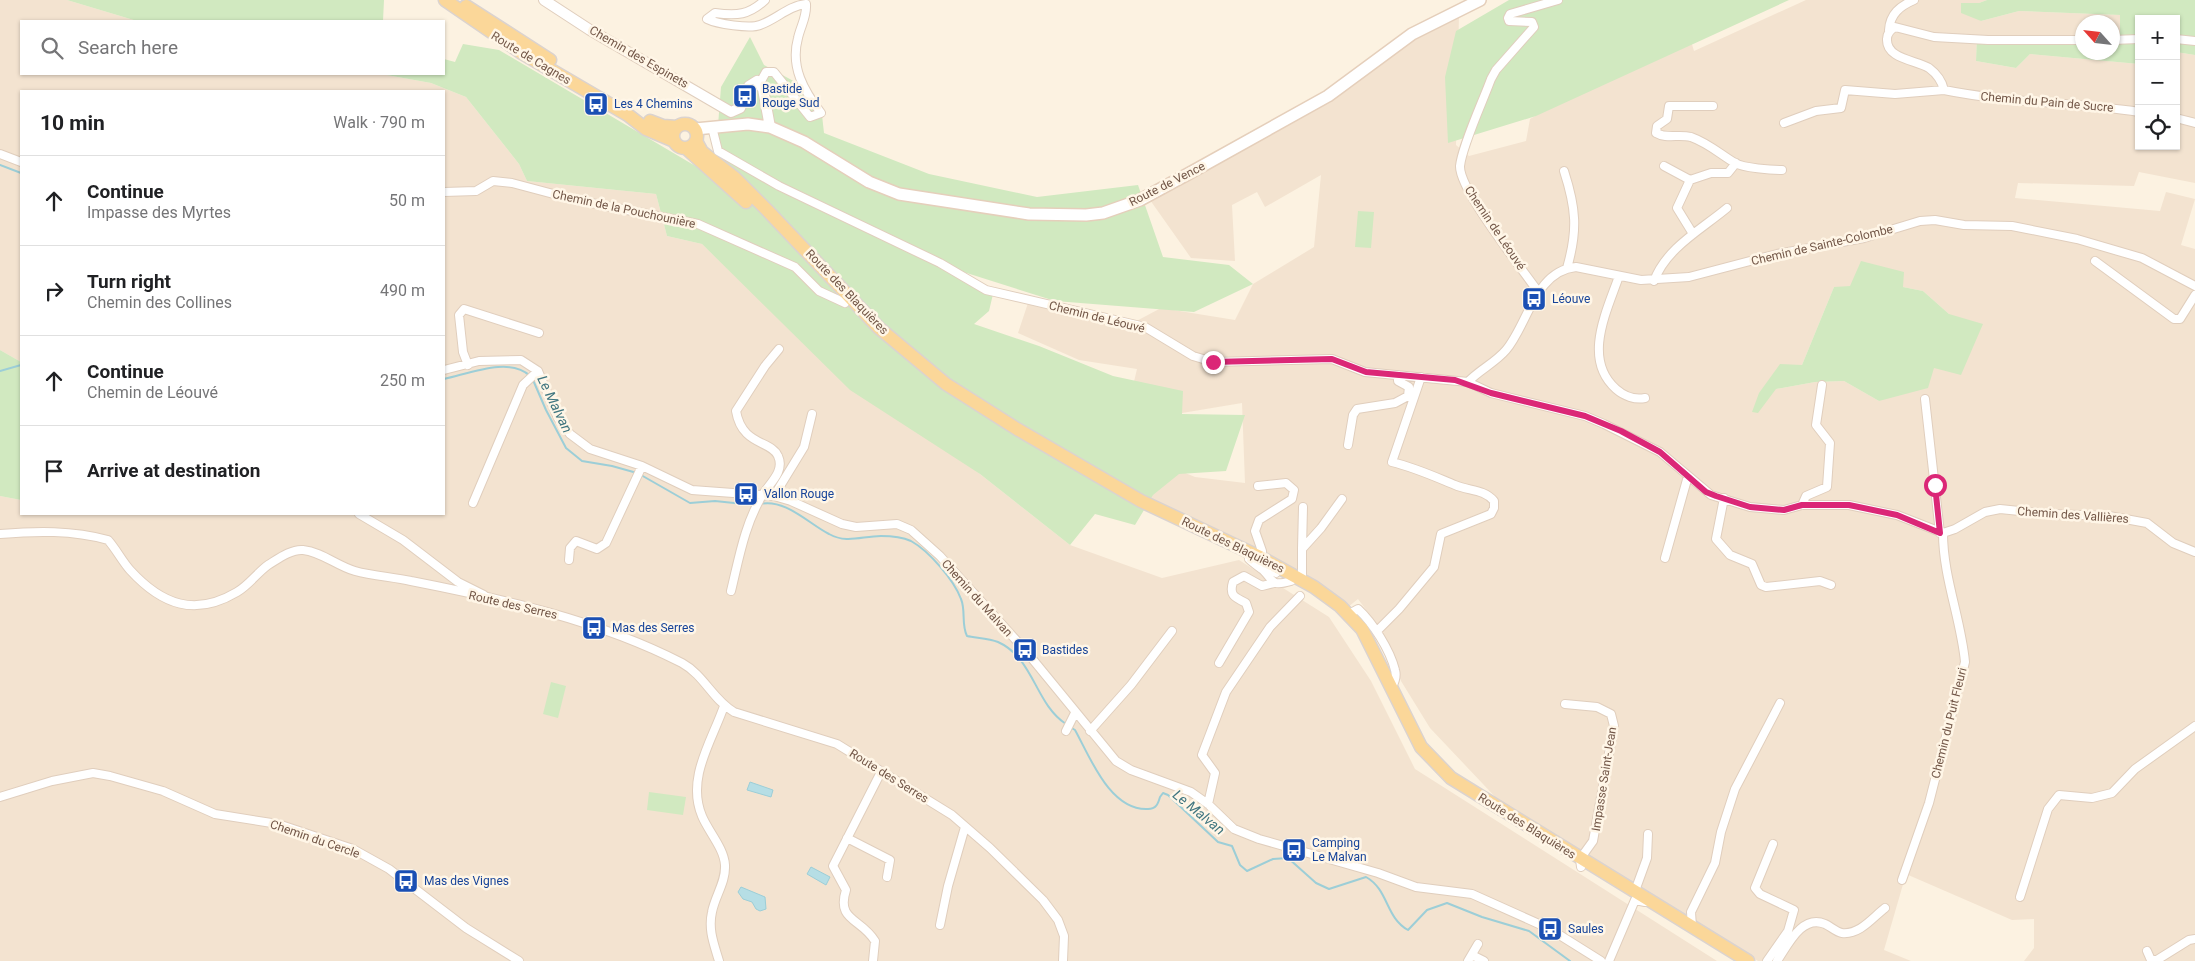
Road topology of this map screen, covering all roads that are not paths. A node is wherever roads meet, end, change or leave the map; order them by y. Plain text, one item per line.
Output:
1 (445, 0) edge
2 (457, 0) edge
3 (544, 0) edge
4 (765, 0) edge
5 (1480, 0) edge
6 (1558, 0) edge
7 (1914, 0) edge
8 (1890, 30) junction
9 (2180, 39) edge
10 (2075, 40) edge
11 (2120, 40) edge
12 (2135, 40) edge
13 (2195, 41) edge
14 (756, 81) junction
15 (1944, 90) junction
16 (1713, 106) dead end
17 (2135, 111) edge
18 (2180, 119) edge
19 (1784, 123) dead end
20 (2195, 123) edge
21 (677, 127) junction
22 (710, 127) junction
23 (770, 127) junction
24 (694, 139) junction
25 (672, 140) junction
26 (0, 154) edge
27 (20, 162) edge
28 (1736, 164) junction
29 (1664, 166) dead end
30 (1782, 170) dead end
31 (1564, 171) dead end
32 (1690, 180) junction
33 (445, 192) edge
34 (1727, 208) dead end
35 (1693, 234) junction
36 (2096, 261) dead end
37 (823, 268) junction
38 (1568, 268) junction
39 (1619, 276) junction
40 (1654, 281) junction
41 (2195, 286) edge
42 (830, 291) junction
43 (1539, 293) junction
44 (2195, 295) edge
45 (851, 304) junction
46 (540, 333) dead end
47 (779, 349) dead end
48 (468, 365) junction
49 (445, 370) edge
50 (533, 375) junction
51 (1398, 375) junction
52 (1420, 376) junction
53 (1468, 382) junction
54 (1822, 385) dead end
55 (1645, 398) dead end
56 (1925, 399) dead end
57 (812, 414) dead end
58 (1348, 445) dead end
59 (640, 472) junction
60 (1688, 476) junction
61 (1258, 486) dead end
62 (774, 496) junction
63 (1724, 498) junction
64 (1342, 499) dead end
65 (760, 502) junction
66 (473, 503) dead end
67 (1802, 505) junction
68 (1303, 507) dead end
69 (361, 515) edge
70 (1944, 532) junction
71 (0, 534) edge
72 (1302, 549) junction
73 (2195, 552) edge
74 (1254, 558) junction
75 (1665, 558) dead end
76 (569, 560) dead end
77 (1284, 578) junction
78 (1831, 585) dead end
79 (731, 591) dead end
80 (1300, 596) dead end
81 (488, 598) junction
82 (1322, 600) junction
83 (1349, 614) junction
84 (1172, 631) dead end
85 (1377, 631) junction
86 (1359, 638) junction
87 (1219, 663) dead end
88 (1391, 690) junction
89 (1780, 702) dead end
90 (1565, 704) dead end
91 (724, 706) junction
92 (1073, 717) junction
93 (2195, 726) edge
94 (1066, 730) dead end
95 (1090, 731) junction
96 (881, 772) junction
97 (0, 797) edge
98 (1208, 804) junction
99 (965, 826) junction
100 (1648, 834) dead end
101 (848, 838) junction
102 (1773, 844) dead end
103 (1581, 863) junction
104 (887, 877) dead end
105 (1902, 880) dead end
106 (1635, 896) junction
107 (2020, 897) dead end
108 (1885, 908) dead end
109 (940, 925) dead end
110 (1692, 927) junction
111 (2195, 939) edge
112 (1478, 944) dead end
113 (2147, 952) dead end
114 (1470, 958) edge
115 (519, 961) edge
116 (719, 961) edge
117 (872, 961) edge
118 (1063, 961) edge
119 (1484, 961) edge
120 (1601, 961) edge
121 (1609, 961) edge
122 (1735, 961) edge
123 (1748, 961) edge
124 (1767, 961) edge
125 (1777, 961) edge

1 - 25 main road, Route de Cagnes
2 - 21 main road, Route de Cagnes
3 - 14 street, Chemin des Espinets
4 - 14 street
5 - 23 main road, Route de Vence
6 - 43 street, Chemin de Léouvé
7 - 8 street
8 - 10 street
8 - 15 street
9 - 13 street
11 - 12 street
14 - 23 street
15 - 17 street, Chemin du Pain de Sucre
15 - 19 street, Chemin du Pain de Sucre
16 - 28 street
18 - 20 street
21 - 24 main road, Route de Cagnes
21 - 25 main road
22 - 23 main road, Route de Vence
22 - 24 main road
22 - 51 street, Chemin de Léouvé
24 - 25 main road, Route de Cagnes
24 - 37 main road, Route des Blaquières
24 - 42 main road, Route des Blaquières
26 - 27 street
28 - 30 street
28 - 32 street
29 - 32 street
31 - 38 street
32 - 35 street
33 - 42 street, Chemin de la Pouchounière
34 - 35 street
35 - 40 street
36 - 44 street
37 - 42 street
37 - 45 main road, Route des Blaquières
38 - 39 street
38 - 43 street
39 - 40 street, Chemin de Sainte-Colombe
39 - 55 street
40 - 41 street, Chemin de Sainte-Colombe
42 - 45 main road, Route des Blaquières
43 - 53 street
45 - 74 main road, Route des Blaquières
45 - 74 main road, Route des Blaquières
46 - 48 street
47 - 65 street
48 - 49 street
48 - 50 street
50 - 59 street, Chemin du Malvan
50 - 66 street
51 - 52 street, Chemin de Léouvé
51 - 58 street
52 - 53 street, Chemin de Léouvé
52 - 85 street
53 - 60 street, Chemin de Léouvé
54 - 67 street
56 - 70 street, Chemin du Puit Fleuri
57 - 62 street
59 - 65 street, Chemin du Malvan
59 - 76 street
60 - 63 street, Chemin de Léouvé
60 - 75 street
61 - 74 street
62 - 65 street, Chemin du Malvan
62 - 92 street, Chemin du Malvan
63 - 67 street, Chemin de Léouvé
63 - 78 street
64 - 72 street
65 - 79 street
67 - 70 street, Chemin de Léouvé
68 - 72 street
69 - 81 street
70 - 73 street, Chemin des Vallières
70 - 105 street, Chemin du Puit Fleuri
71 - 81 street, Route des Serres
72 - 77 street
74 - 77 main road, Route des Blaquières
74 - 77 main road, Route des Blaquières
77 - 82 main road, Route des Blaquières
77 - 83 main road, Route des Blaquières
77 - 87 street
80 - 98 street
81 - 91 street, Route des Serres
82 - 83 street
82 - 86 main road, Route des Blaquières
83 - 85 street
83 - 86 street
83 - 88 main road, Route des Blaquières
84 - 95 street
85 - 88 street
86 - 103 main road, Route des Blaquières
88 - 103 main road, Route des Blaquières
89 - 110 street
90 - 103 street, Impasse Saint-Jean
91 - 96 street, Route des Serres
91 - 116 street
92 - 94 street
92 - 95 street, Chemin du Malvan
93 - 107 street
95 - 98 street, Chemin du Malvan
96 - 99 street, Route des Serres
96 - 101 street
97 - 115 street, Chemin du Cercle
98 - 120 street, Chemin du Malvan
99 - 109 street
99 - 118 street, Route des Serres
100 - 106 street
101 - 104 street
101 - 117 street
102 - 124 street
103 - 106 main road, Route des Blaquières
106 - 110 main road, Route des Blaquières
106 - 121 street
106 - 122 main road, Route des Blaquières
108 - 125 street
110 - 123 main road, Route des Blaquières
111 - 113 street
112 - 114 street
114 - 119 street

